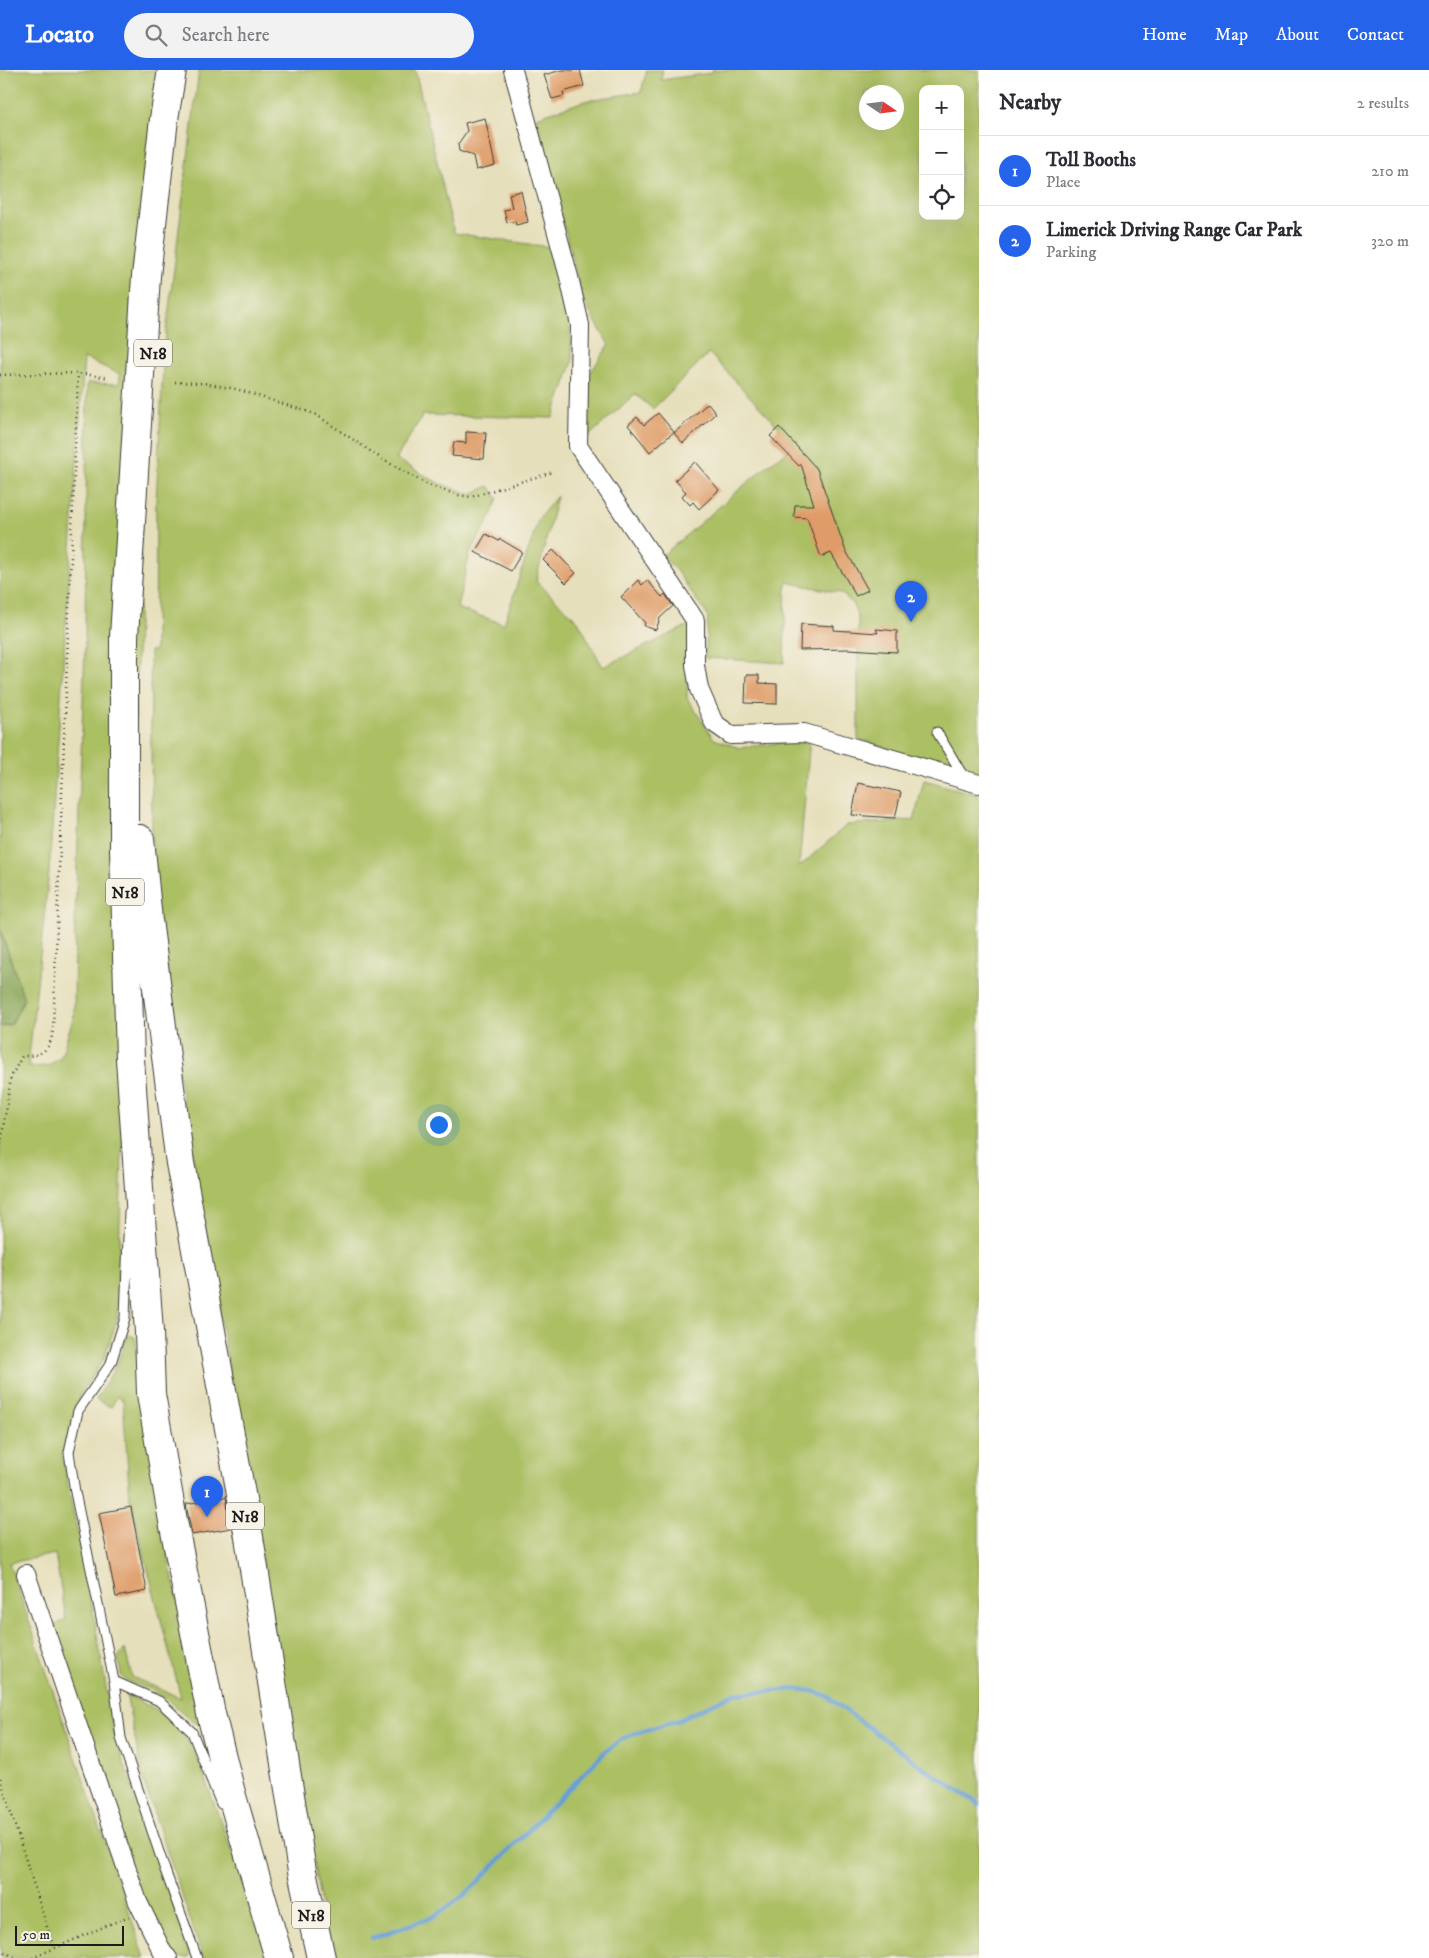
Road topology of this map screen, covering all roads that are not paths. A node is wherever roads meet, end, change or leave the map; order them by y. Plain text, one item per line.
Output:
1 (172, 70) edge
2 (188, 70) edge
3 (513, 70) edge
4 (937, 732) dead end
5 (972, 783) edge
6 (137, 1146) junction
7 (26, 1574) dead end
8 (114, 1681) junction
9 (223, 1809) dead end
10 (230, 1827) dead end
11 (261, 1893) junction
12 (168, 1958) edge
13 (197, 1958) edge
14 (279, 1958) edge
15 (321, 1958) edge

1 - 6 highway, N18
2 - 15 highway, N18
3 - 5 street
4 - 5 lane
6 - 8 lane
6 - 11 highway, N18
7 - 12 street
8 - 9 lane
8 - 13 lane
10 - 11 lane
11 - 14 highway, N18

